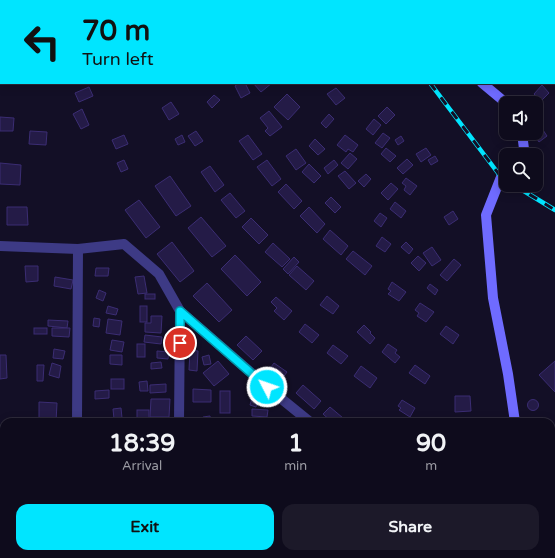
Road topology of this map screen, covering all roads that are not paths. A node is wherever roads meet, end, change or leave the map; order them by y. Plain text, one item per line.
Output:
1 (483, 84) edge
2 (499, 97) edge
3 (499, 182) edge
4 (0, 246) edge
5 (78, 249) junction
6 (180, 311) junction
7 (77, 418) edge
8 (179, 418) edge
9 (305, 418) edge
10 (514, 418) edge

1 - 2 street
3 - 10 street
4 - 5 street
5 - 6 street
5 - 7 street
6 - 8 street
6 - 9 street

